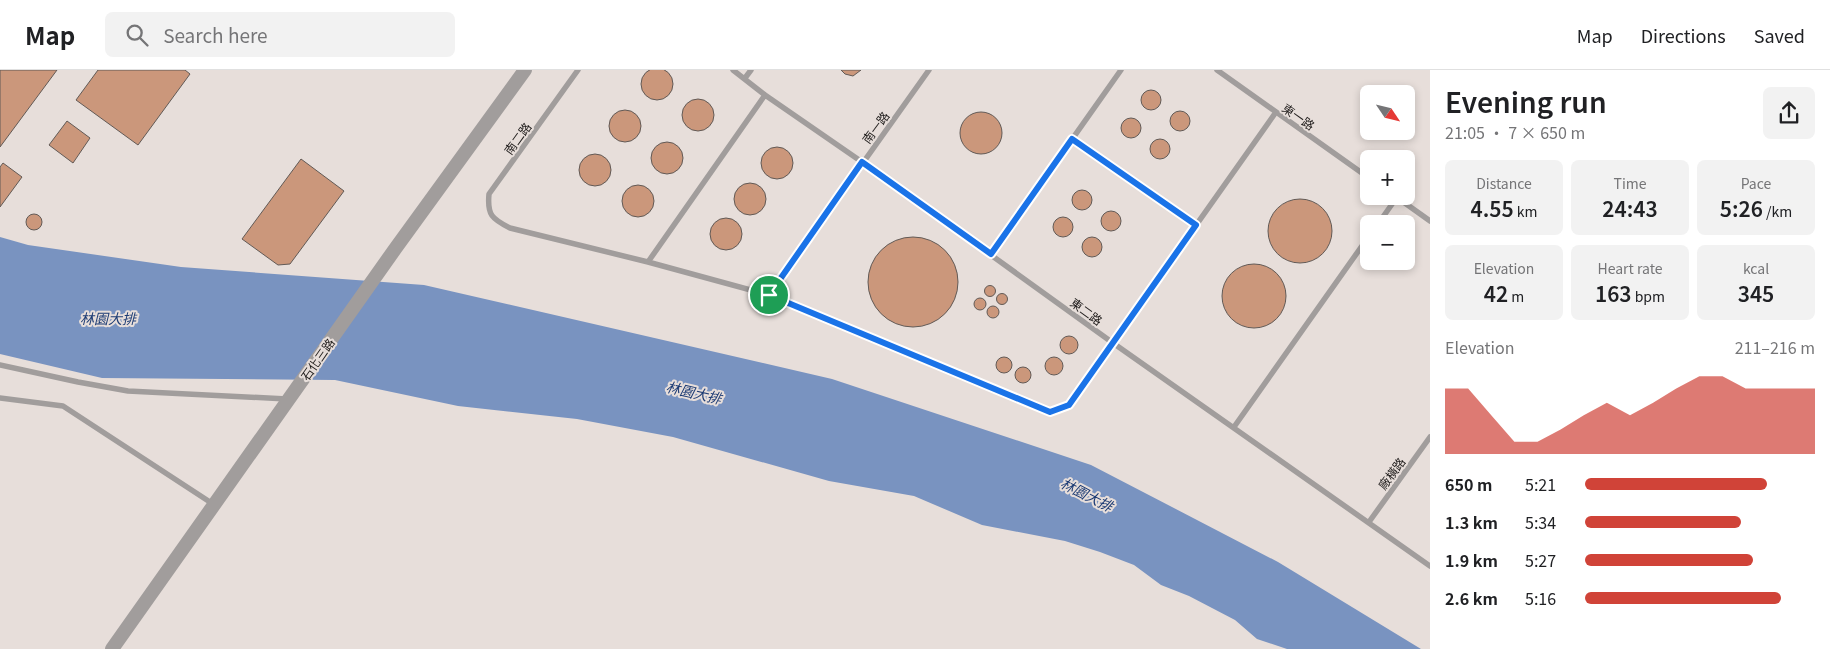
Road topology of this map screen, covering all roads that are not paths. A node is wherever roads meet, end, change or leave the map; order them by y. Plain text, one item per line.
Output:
1 (525, 70) edge
2 (578, 70) edge
3 (733, 70) edge
4 (751, 70) edge
5 (929, 70) edge
6 (1120, 70) edge
7 (1217, 70) edge
8 (745, 78) junction
9 (765, 95) junction
10 (1276, 112) junction
11 (1072, 139) junction
12 (862, 162) junction
13 (1360, 172) edge
14 (1407, 205) edge
15 (1430, 221) edge
16 (1196, 225) junction
17 (1360, 249) edge
18 (991, 254) junction
19 (648, 262) junction
20 (769, 295) junction
21 (1113, 343) junction
22 (0, 365) edge
23 (0, 398) edge
24 (286, 403) junction
25 (1234, 427) junction
26 (1430, 437) edge
27 (214, 506) junction
28 (1369, 522) junction
29 (1430, 566) edge
30 (112, 649) edge

1 - 24 street, 石化三路
2 - 19 lane, 南二路
3 - 8 lane, 東二路
4 - 8 lane
5 - 12 lane, 南一路
6 - 11 lane
7 - 10 lane, 東一路
8 - 9 lane, 東二路
9 - 12 lane, 東二路
9 - 19 lane
10 - 13 lane, 東一路
10 - 16 lane
11 - 16 lane
11 - 18 lane
12 - 18 lane, 東二路
12 - 20 lane, 南一路
14 - 15 lane
16 - 21 lane
17 - 25 lane
18 - 21 lane, 東二路
19 - 20 lane
20 - 21 lane
21 - 25 lane, 東二路
22 - 24 lane
23 - 27 lane
24 - 27 street, 石化三路
25 - 28 lane, 東二路
26 - 28 lane, 廠橫路
27 - 30 street, 石化三路
28 - 29 lane, 東二路

